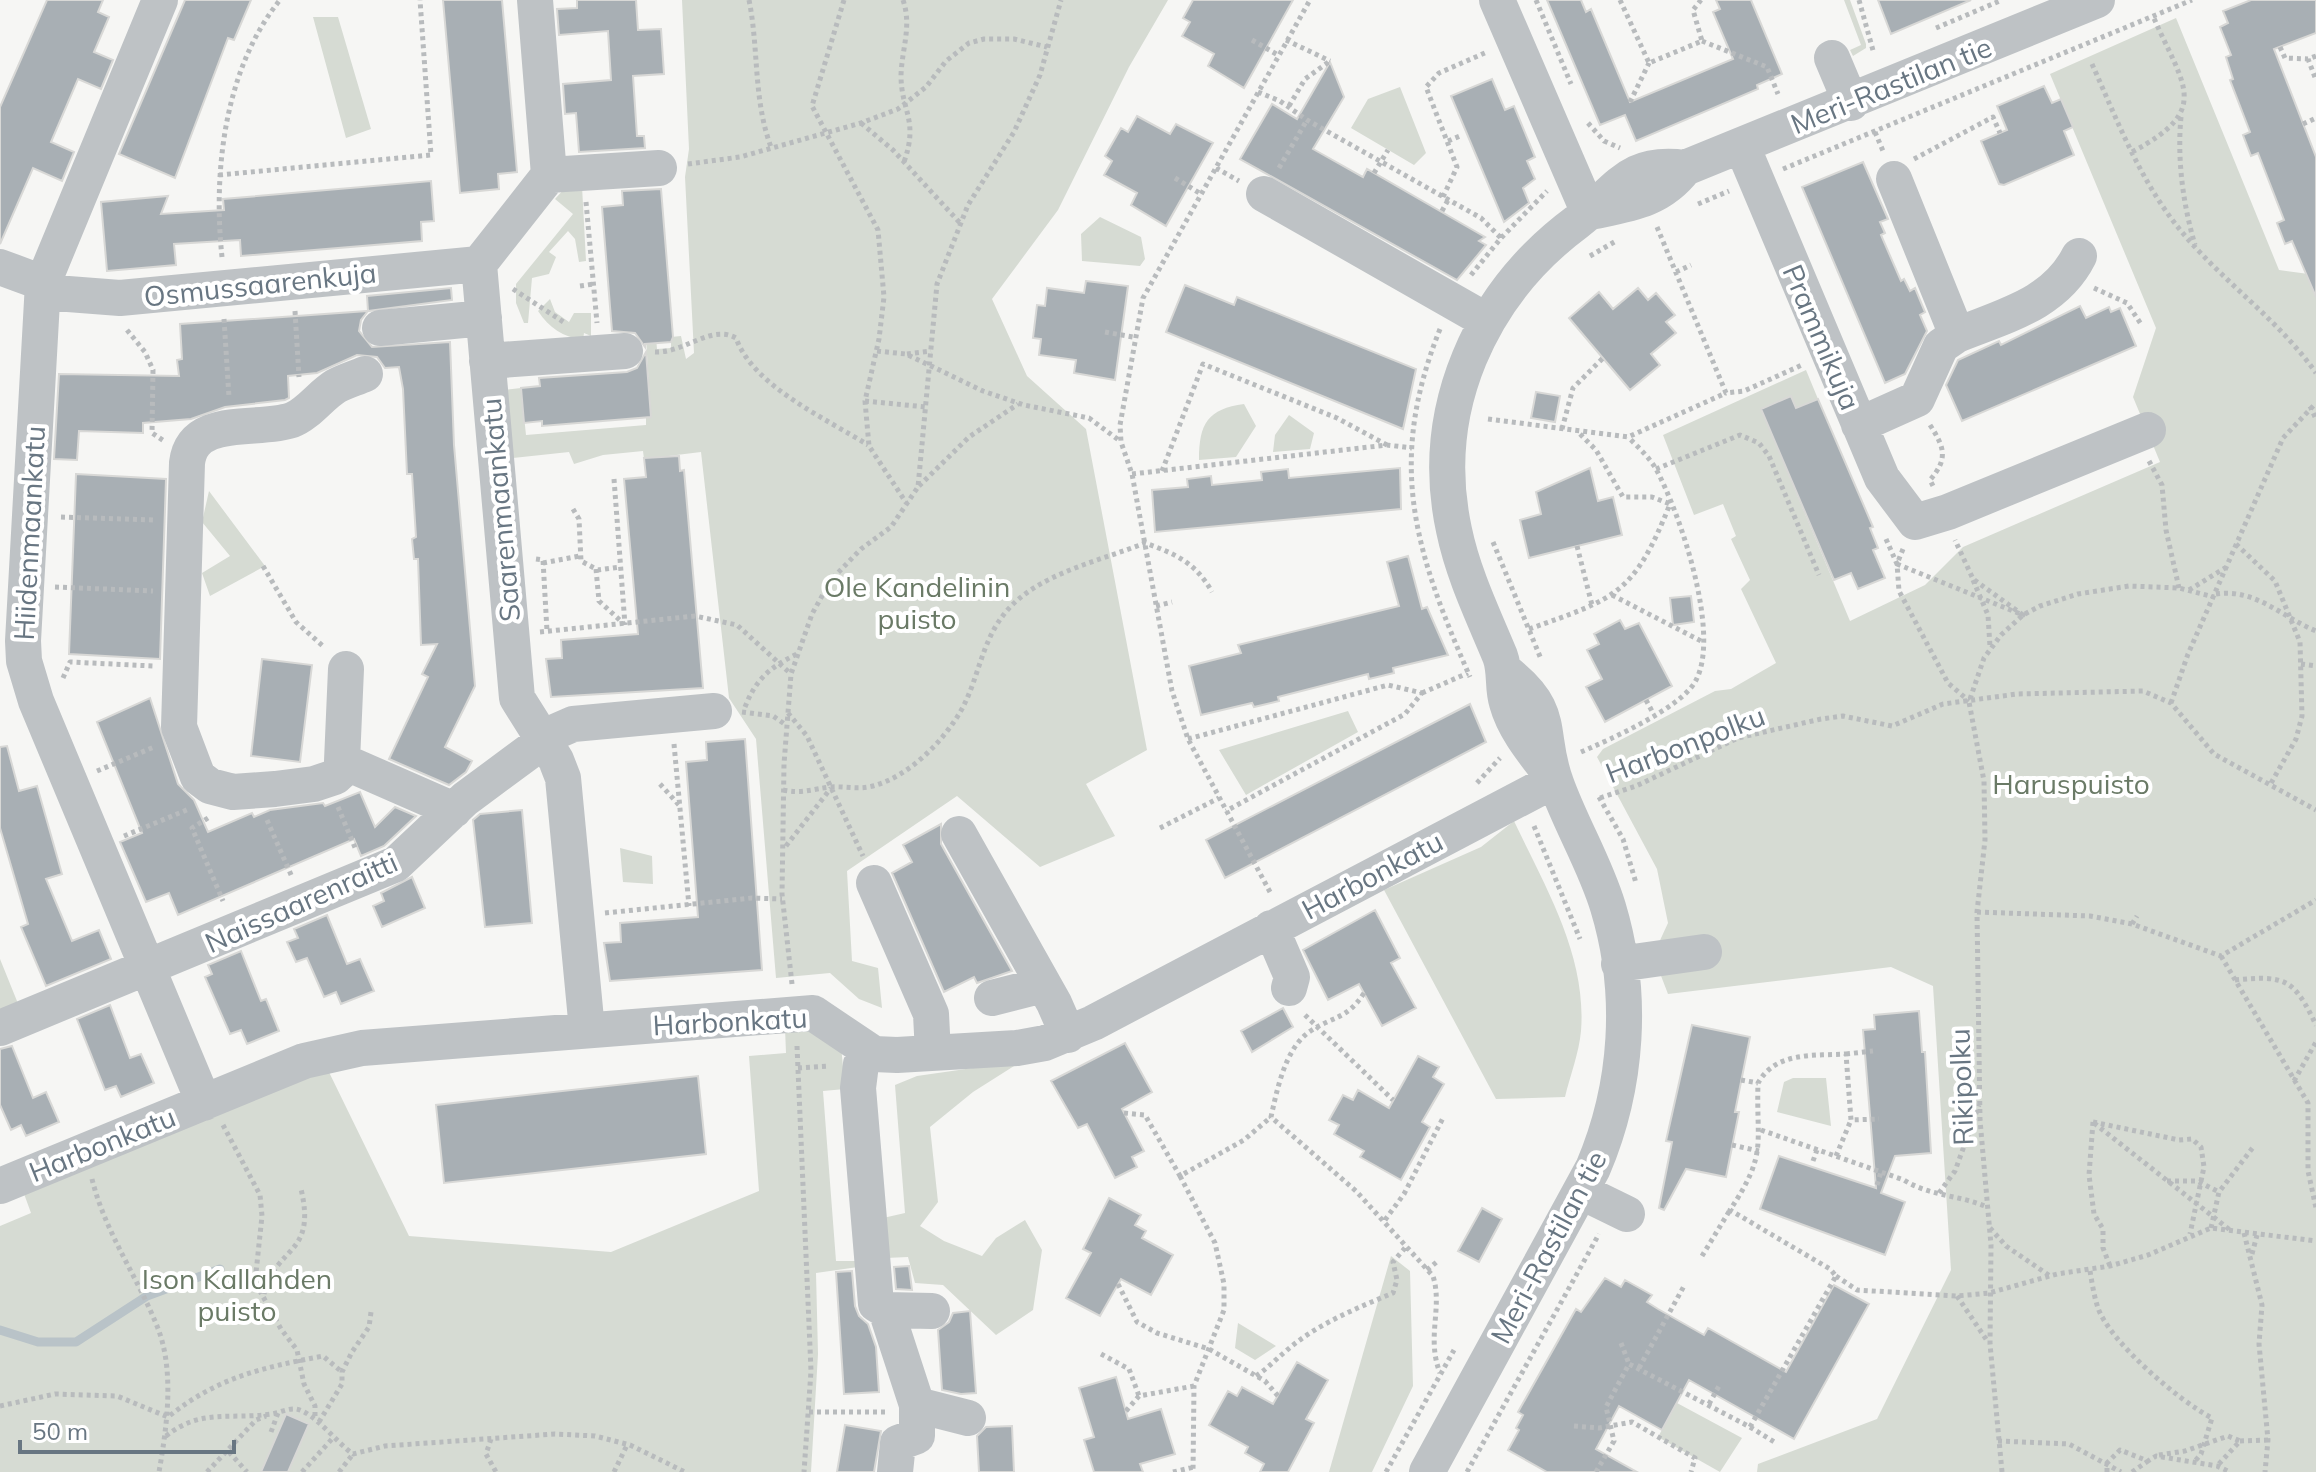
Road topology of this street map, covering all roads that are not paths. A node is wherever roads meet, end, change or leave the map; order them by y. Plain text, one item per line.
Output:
1 (160, 0) edge
2 (535, 0) edge
3 (1497, 0) edge
4 (2097, 0) edge
5 (1832, 58) dead end
6 (1851, 103) junction
7 (1742, 146) junction
8 (659, 168) road end
9 (549, 175) junction
10 (1894, 179) road end
11 (1264, 194) dead end
12 (1589, 213) junction
13 (479, 264) junction
14 (0, 267) edge
15 (2071, 270) road end
16 (42, 288) junction
17 (484, 318) junction
18 (1487, 321) junction
19 (380, 328) dead end
20 (1957, 335) junction
21 (625, 351) dead end
22 (487, 361) junction
23 (365, 374) dead end
24 (1859, 425) junction
25 (2143, 432) road end
26 (346, 669) road end
27 (729, 712) road end
28 (543, 741) junction
29 (347, 766) junction
30 (1555, 780) junction
31 (454, 810) junction
32 (959, 834) dead end
33 (874, 883) road end
34 (1265, 914) junction
35 (1704, 952) dead end
36 (1619, 964) junction
37 (147, 968) junction
38 (1043, 985) junction
39 (1289, 988) road end
40 (992, 998) dead end
41 (0, 1028) edge
42 (587, 1030) junction
43 (1068, 1035) junction
44 (868, 1051) junction
45 (933, 1053) junction
46 (204, 1103) junction
47 (0, 1186) edge
48 (1582, 1192) junction
49 (1627, 1214) dead end
50 (886, 1310) junction
51 (932, 1311) dead end
52 (916, 1408) junction
53 (968, 1418) dead end
54 (895, 1472) edge
55 (1427, 1472) edge

1 - 16 street, Hiidenmaankatu
2 - 9 street
3 - 12 street
4 - 6 street, Meri-Rastilan tie
5 - 6 street
6 - 7 street, Meri-Rastilan tie
7 - 12 street, Meri-Rastilan tie
7 - 24 street, Prammikuja
8 - 9 street
9 - 13 street
10 - 20 street
11 - 18 street
12 - 18 street, Meri-Rastilan tie
13 - 16 street, Osmussaarenkuja
13 - 17 street, Saarenmaankatu
14 - 16 street, Osmussaarenkuja
15 - 20 street
16 - 37 street, Hiidenmaankatu
17 - 19 street
17 - 22 street, Saarenmaankatu
18 - 30 street, Meri-Rastilan tie
20 - 24 street
21 - 22 street
22 - 28 street, Saarenmaankatu
23 - 29 street
24 - 25 street, Prammikuja
26 - 29 street
27 - 28 street, Naissaarenraitti
28 - 31 street, Naissaarenraitti
28 - 42 street, Saarenmaankatu
29 - 31 street
30 - 34 street, Harbonkatu
30 - 36 street, Meri-Rastilan tie
31 - 37 street, Naissaarenraitti
32 - 38 street
33 - 45 street
34 - 39 street
34 - 43 street, Harbonkatu
35 - 36 street
36 - 48 street, Meri-Rastilan tie
37 - 41 street, Naissaarenraitti
37 - 46 street, Hiidenmaankatu
38 - 40 street
38 - 43 street
42 - 44 street, Harbonkatu
42 - 46 street, Harbonkatu
43 - 45 street, Harbonkatu
44 - 45 street, Harbonkatu
44 - 50 street
46 - 47 street, Harbonkatu
48 - 49 street
48 - 55 street, Meri-Rastilan tie
50 - 51 street
50 - 52 street
52 - 53 street
52 - 54 street

